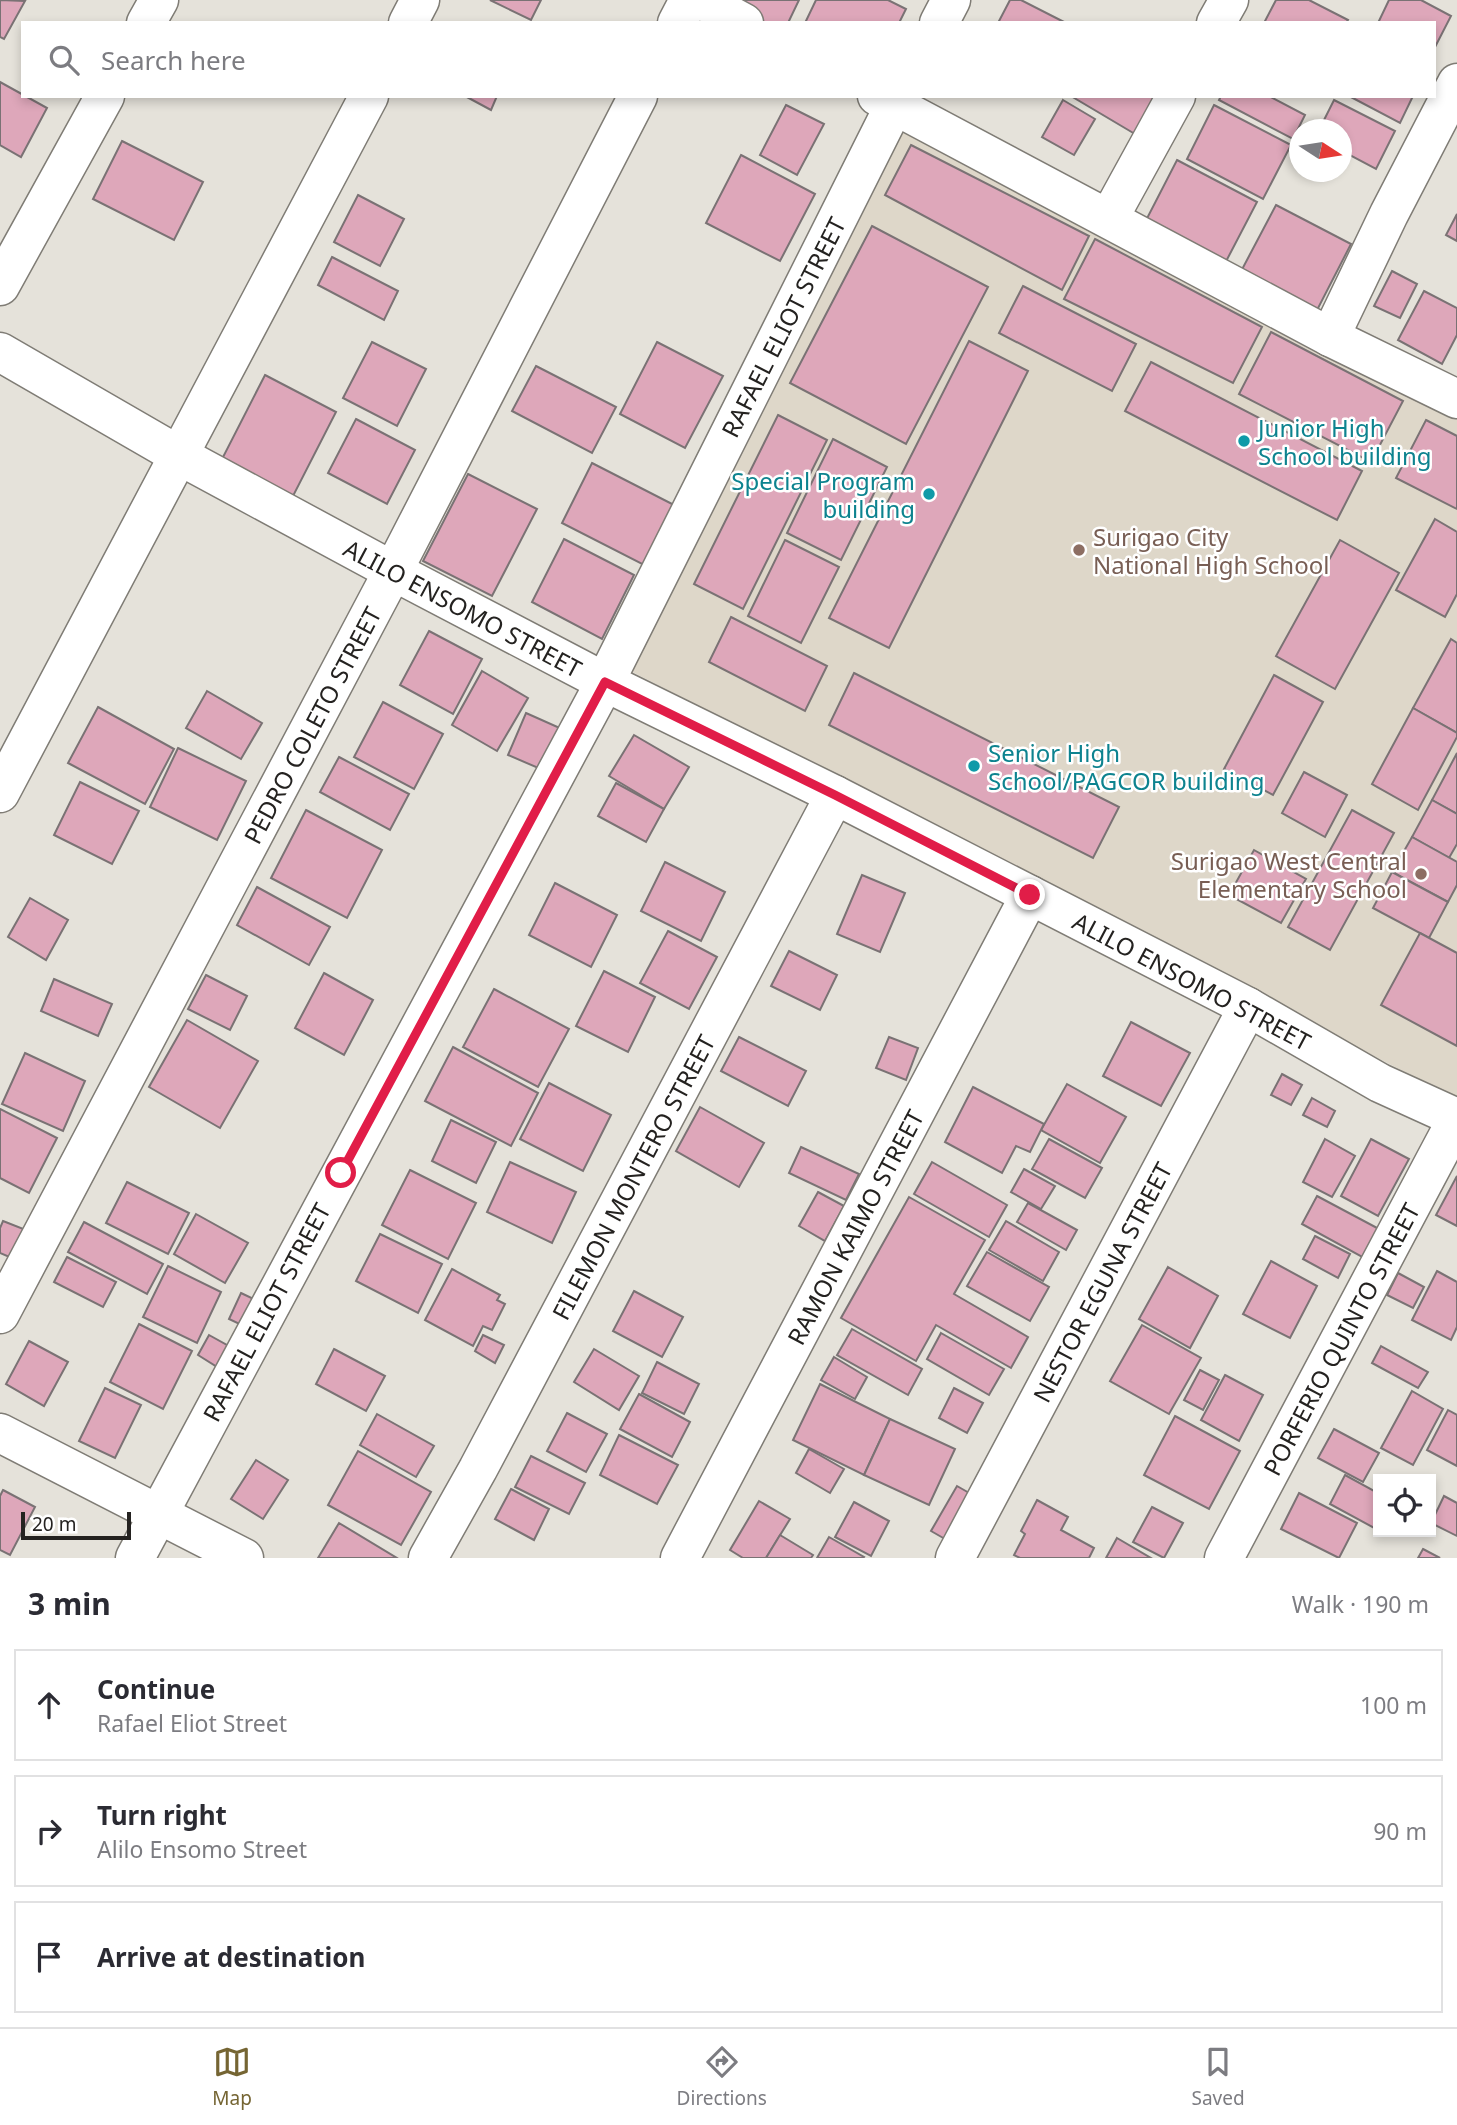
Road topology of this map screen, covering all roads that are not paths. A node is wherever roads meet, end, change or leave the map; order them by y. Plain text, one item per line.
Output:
1 (159, 0) edge
2 (420, 0) edge
3 (689, 0) edge
4 (702, 0) edge
5 (951, 0) edge
6 (1229, 0) edge
7 (147, 21) edge
8 (409, 21) edge
9 (678, 21) edge
10 (740, 21) edge
11 (940, 21) edge
12 (1217, 21) edge
13 (1457, 83) edge
14 (104, 98) edge
15 (368, 98) edge
16 (637, 98) edge
17 (1175, 98) edge
18 (890, 99) edge
19 (1109, 218) junction
20 (0, 286) edge
21 (1330, 337) junction
22 (0, 352) edge
23 (1457, 399) edge
24 (180, 456) junction
25 (393, 571) junction
26 (605, 682) junction
27 (0, 793) edge
28 (835, 795) junction
29 (1030, 895) junction
30 (1248, 1007) junction
31 (1457, 1119) edge
32 (0, 1314) edge
33 (0, 1433) edge
34 (159, 1513) junction
35 (135, 1558) edge
36 (244, 1558) edge
37 (428, 1558) edge
38 (680, 1558) edge
39 (955, 1558) edge
40 (1224, 1558) edge

1 - 7 street
2 - 8 street
3 - 9 street
4 - 10 street
5 - 11 street
6 - 12 street
13 - 21 street
14 - 20 street
15 - 24 street
16 - 25 street, PEDRO COLETO STREET
17 - 19 street
18 - 19 street
18 - 26 street, RAFAEL ELIOT STREET
19 - 21 street
21 - 23 street
22 - 24 street, ALILO ENSOMO STREET
24 - 25 street, ALILO ENSOMO STREET
24 - 27 street
25 - 26 street, ALILO ENSOMO STREET
25 - 32 street, PEDRO COLETO STREET
26 - 28 street, ALILO ENSOMO STREET
26 - 34 street, RAFAEL ELIOT STREET
28 - 29 street, ALILO ENSOMO STREET
28 - 37 street, FILEMON MONTERO STREET
29 - 30 street, ALILO ENSOMO STREET
29 - 38 street, RAMON KAIMO STREET
30 - 31 street, ALILO ENSOMO STREET
30 - 39 street, NESTOR EGUNA STREET
31 - 40 street, PORFERIO QUINTO STREET
33 - 34 street
34 - 35 street, RAFAEL ELIOT STREET
34 - 36 street

